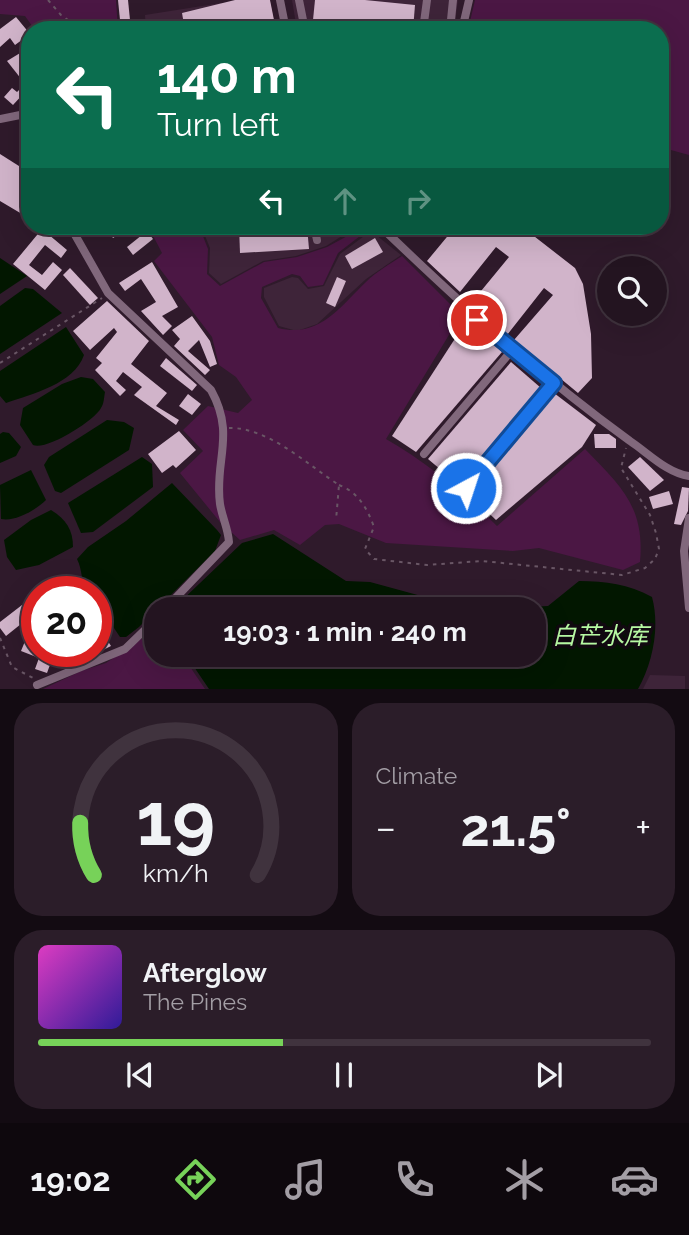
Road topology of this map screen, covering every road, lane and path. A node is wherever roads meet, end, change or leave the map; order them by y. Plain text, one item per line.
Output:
1 (48, 0) edge
2 (280, 0) edge
3 (299, 0) edge
4 (426, 0) edge
5 (453, 0) edge
6 (469, 0) edge
7 (69, 21) edge
8 (284, 21) edge
9 (303, 21) edge
10 (424, 21) edge
11 (451, 21) edge
12 (464, 21) edge
13 (21, 115) edge
14 (0, 119) edge
15 (75, 235) edge
16 (316, 235) edge
17 (389, 235) edge
18 (317, 240) dead end
19 (108, 293) junction
20 (513, 349) junction
21 (0, 363) edge
22 (554, 383) junction
23 (225, 428) junction
24 (631, 441) junction
25 (424, 454) dead end
26 (689, 476) edge
27 (339, 485) junction
28 (466, 488) dead end
29 (689, 518) edge
30 (336, 520) dead end
31 (176, 597) edge
32 (689, 608) edge
33 (144, 630) edge
34 (0, 638) edge
35 (48, 680) junction
36 (37, 685) dead end

1 - 7 path
2 - 8 street
3 - 9 street
4 - 10 street
5 - 11 street
6 - 12 street
13 - 14 street
15 - 19 street
16 - 18 street
17 - 20 street
19 - 21 path
19 - 23 street
20 - 22 street
20 - 25 street
22 - 24 street
22 - 28 street
23 - 27 path
23 - 31 street
24 - 26 street
24 - 27 path
27 - 30 path
29 - 32 street
33 - 35 street
34 - 35 path
35 - 36 street

